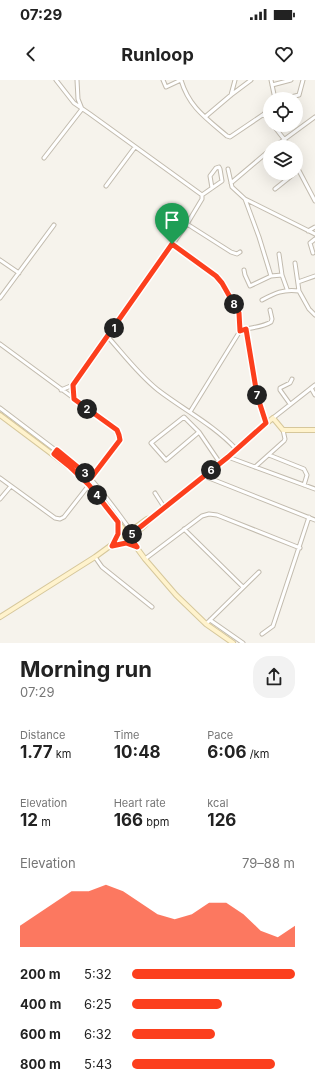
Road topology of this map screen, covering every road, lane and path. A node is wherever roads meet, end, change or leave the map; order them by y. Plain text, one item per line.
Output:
1 (56, 80) edge
2 (77, 80) edge
3 (163, 80) edge
4 (181, 80) edge
5 (231, 80) edge
6 (235, 80) edge
7 (251, 80) edge
8 (271, 80) edge
9 (291, 80) edge
10 (303, 80) edge
11 (234, 84) junction
12 (272, 85) junction
13 (274, 92) edge
14 (300, 92) edge
15 (231, 95) junction
16 (82, 108) junction
17 (263, 115) edge
18 (206, 117) junction
19 (315, 117) edge
20 (278, 132) edge
21 (284, 139) joint
22 (135, 147) junction
23 (263, 156) edge
24 (44, 158) dead end
25 (228, 168) dead end
26 (286, 180) edge
27 (301, 180) edge
28 (231, 182) junction
29 (106, 186) dead end
30 (212, 188) junction
31 (275, 189) dead end
32 (202, 195) junction
33 (245, 198) junction
34 (315, 201) edge
35 (187, 224) junction
36 (54, 225) dead end
37 (315, 227) edge
38 (308, 231) junction
39 (315, 234) edge
40 (315, 239) edge
41 (172, 244) junction
42 (240, 252) dead end
43 (312, 253) dead end
44 (279, 254) dead end
45 (0, 260) edge
46 (295, 263) dead end
47 (244, 270) dead end
48 (19, 273) junction
49 (282, 275) junction
50 (271, 276) junction
51 (315, 276) edge
52 (298, 282) junction
53 (287, 289) junction
54 (298, 291) junction
55 (0, 298) edge
56 (262, 300) dead end
57 (270, 310) dead end
58 (315, 314) edge
59 (246, 329) junction
60 (240, 331) junction
61 (108, 337) junction
62 (0, 344) edge
63 (292, 379) dead end
64 (73, 385) junction
65 (315, 385) edge
66 (311, 388) junction
67 (62, 390) junction
68 (315, 395) edge
69 (74, 399) junction
70 (290, 404) junction
71 (0, 408) edge
72 (190, 412) junction
73 (0, 415) edge
74 (273, 418) junction
75 (266, 423) junction
76 (283, 430) junction
77 (315, 430) edge
78 (199, 432) junction
79 (236, 449) junction
80 (57, 450) junction
81 (54, 454) junction
82 (269, 455) junction
83 (228, 457) junction
84 (220, 463) junction
85 (256, 467) junction
86 (204, 476) junction
87 (0, 478) edge
88 (91, 478) junction
89 (89, 485) junction
90 (304, 485) junction
91 (11, 486) junction
92 (315, 489) edge
93 (155, 493) dead end
94 (0, 498) edge
95 (164, 507) junction
96 (309, 517) junction
97 (315, 520) edge
98 (118, 522) junction
99 (184, 529) junction
100 (133, 532) junction
101 (128, 535) junction
102 (113, 545) junction
103 (137, 547) junction
104 (300, 548) junction
105 (95, 556) junction
106 (145, 559) junction
107 (259, 572) dead end
108 (243, 587) junction
109 (152, 607) dead end
110 (0, 617) edge
111 (210, 620) junction
112 (206, 624) junction
113 (262, 634) dead end
114 (232, 636) junction
115 (231, 642) edge
116 (243, 643) edge

1 - 16 street
2 - 16 street
3 - 4 street
4 - 18 street
5 - 11 street
6 - 11 street
7 - 15 street
8 - 12 street
9 - 12 street
10 - 14 street
11 - 15 street
12 - 13 street
15 - 18 street
16 - 22 street
16 - 24 street
17 - 18 street
19 - 21 street
20 - 21 street
22 - 29 street
22 - 32 street
23 - 28 street
25 - 28 street
26 - 31 street
27 - 34 street
28 - 33 street
30 - 30 street
30 - 32 street
32 - 35 street
33 - 38 street
33 - 50 street
35 - 41 street
35 - 42 street
36 - 48 street
37 - 38 street
38 - 39 street
40 - 43 street
41 - 60 street
41 - 61 street
44 - 49 street
45 - 48 street
46 - 52 street
47 - 50 street
48 - 55 street
49 - 50 street
49 - 53 street
51 - 52 street
52 - 54 street
53 - 54 street
53 - 56 street
54 - 58 street
57 - 59 street
59 - 60 street
59 - 75 street
60 - 72 street
61 - 64 street
61 - 72 street
62 - 67 street
63 - 70 street
64 - 67 street
64 - 69 street
65 - 66 street
66 - 68 street
66 - 70 street
67 - 69 street
69 - 88 street
70 - 74 street
71 - 80 street
72 - 79 street
73 - 81 main road
74 - 75 main road
74 - 76 main road
75 - 79 main road
76 - 77 main road
76 - 82 street
78 - 78 street
78 - 84 street
79 - 83 main road
80 - 81 street
80 - 88 street
81 - 89 main road
82 - 85 street
82 - 90 street
83 - 84 main road
83 - 85 street
84 - 86 main road
85 - 90 street
86 - 95 main road
86 - 96 street
87 - 91 street
88 - 100 street
89 - 91 street
89 - 98 main road
90 - 92 street
91 - 94 street
93 - 95 street
95 - 100 main road
96 - 97 street
96 - 104 street
98 - 101 main road
98 - 102 main road
99 - 104 street
99 - 106 street
99 - 108 street
100 - 101 main road
101 - 102 main road
101 - 103 main road
102 - 103 main road
102 - 105 main road
103 - 106 main road
104 - 113 street
105 - 109 street
105 - 110 main road
106 - 112 main road
107 - 108 street
108 - 111 street
111 - 112 street
111 - 114 street
112 - 115 main road
114 - 115 street
114 - 116 street

